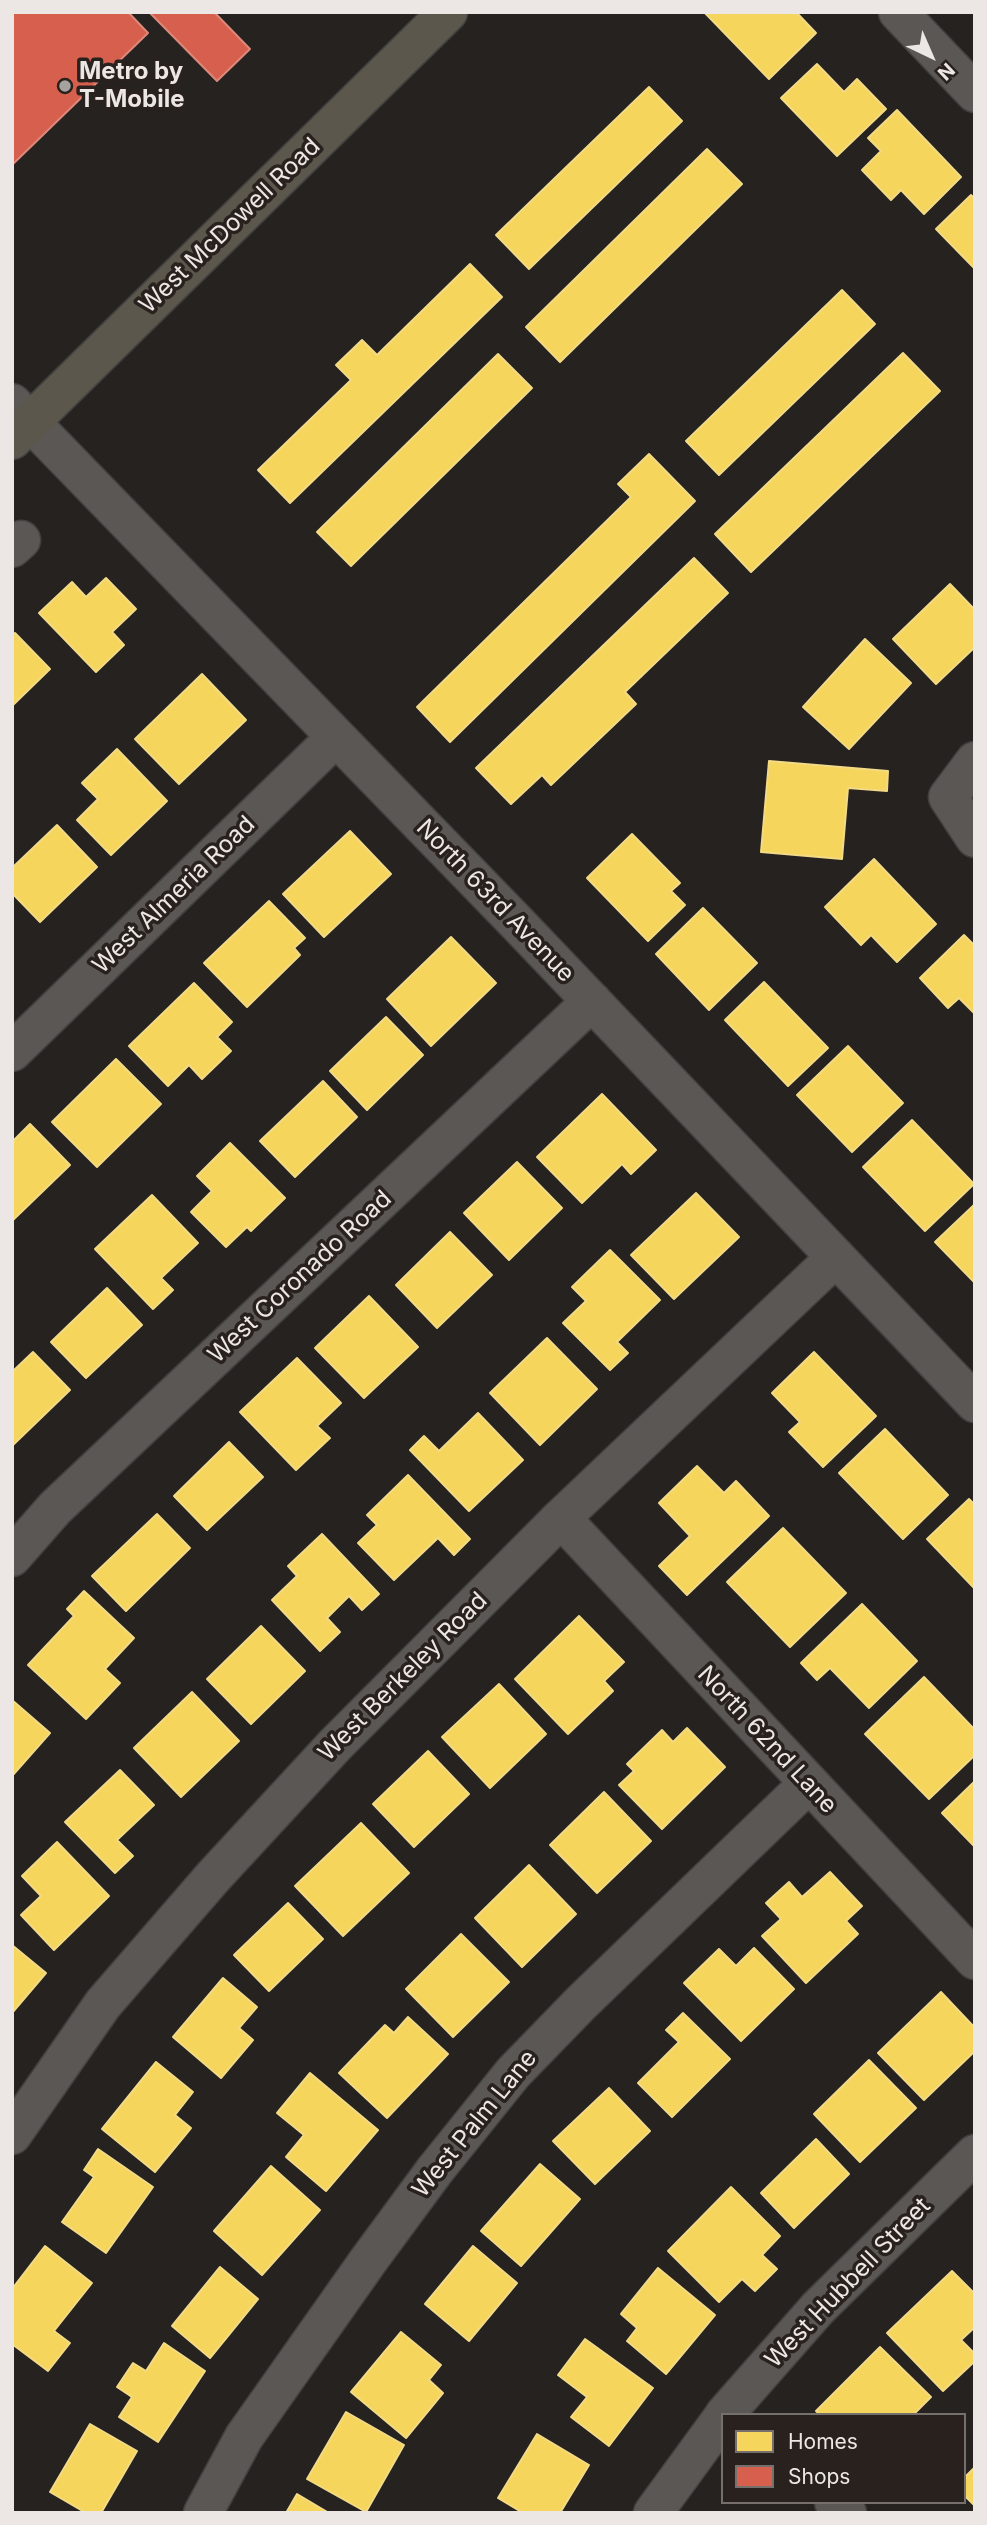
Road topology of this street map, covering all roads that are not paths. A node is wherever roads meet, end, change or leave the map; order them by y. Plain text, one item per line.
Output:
1 (447, 12) edge
2 (898, 12) edge
3 (975, 93) edge
4 (18, 421) edge
5 (336, 737) junction
6 (975, 761) edge
7 (975, 838) edge
8 (592, 1001) junction
9 (12, 1052) edge
10 (836, 1257) junction
11 (975, 1403) edge
12 (561, 1518) junction
13 (12, 1557) edge
14 (808, 1784) junction
15 (975, 1959) edge
16 (12, 2135) edge
17 (975, 2154) edge
18 (726, 2413) edge
19 (721, 2419) edge
20 (203, 2513) edge
21 (653, 2513) edge

1 - 4 main road, West McDowell Road
2 - 3 street
4 - 5 street, North 63rd Avenue
5 - 8 street, North 63rd Avenue
5 - 9 street, West Almeria Road
6 - 7 street
8 - 10 street, North 63rd Avenue
8 - 13 street, West Coronado Road
10 - 11 street, North 63rd Avenue
10 - 12 street, West Berkeley Road
12 - 14 street, North 62nd Lane
12 - 16 street, West Berkeley Road
14 - 15 street, North 62nd Lane
14 - 20 street, West Palm Lane
17 - 18 street, West Hubbell Street
19 - 21 street, West Hubbell Street

